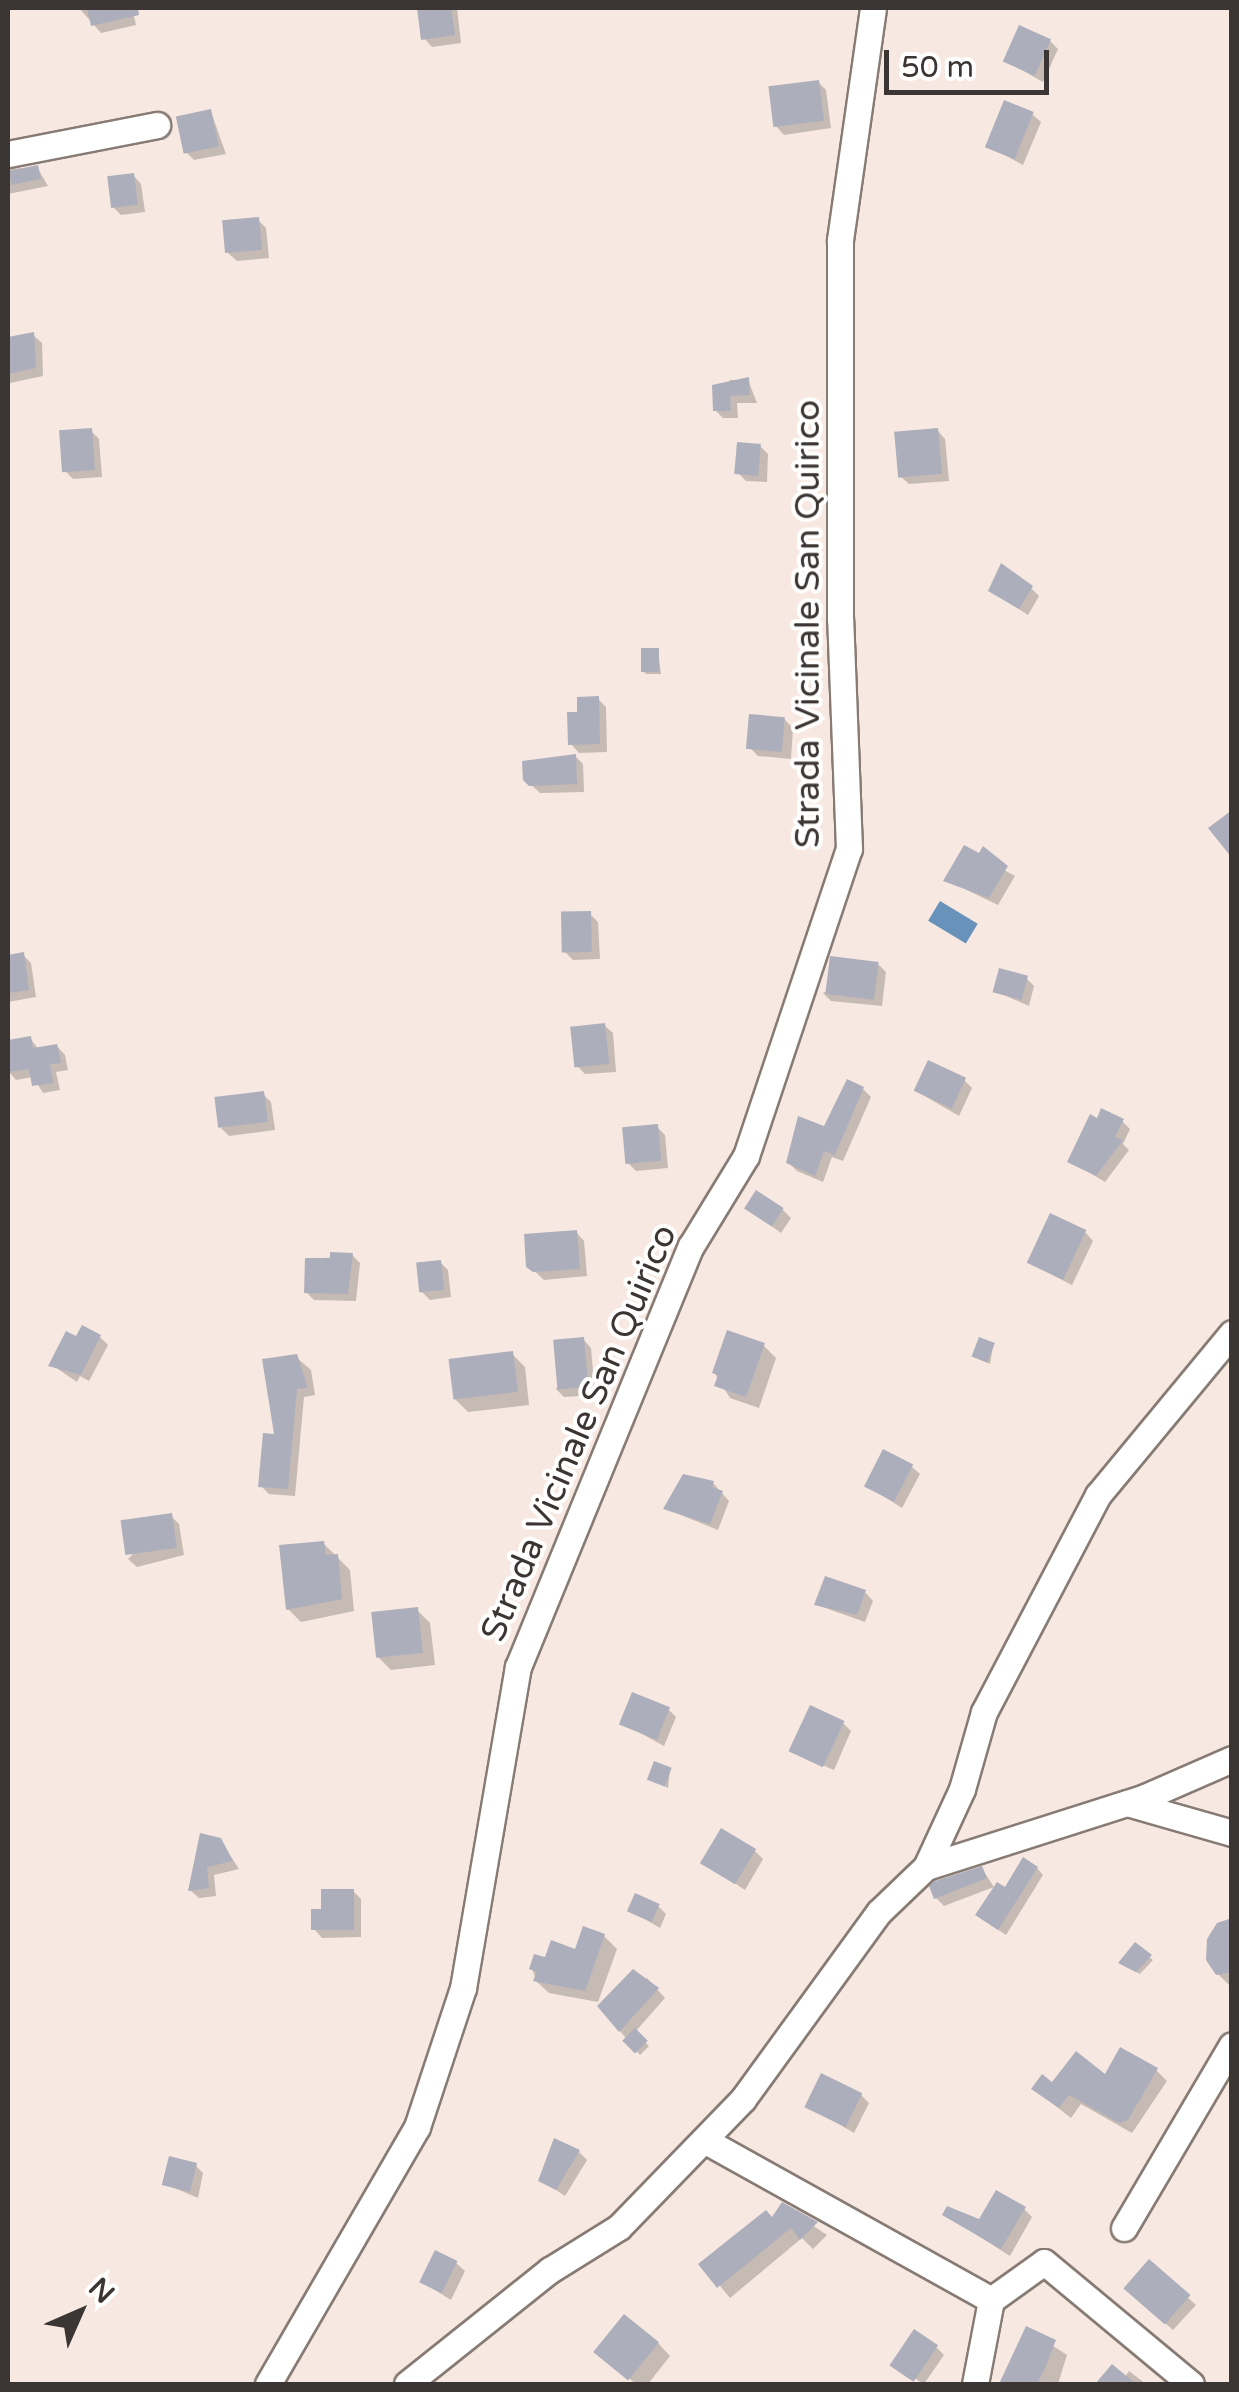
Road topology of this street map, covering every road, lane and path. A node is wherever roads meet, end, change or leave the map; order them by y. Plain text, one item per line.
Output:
1 (873, 8) edge
2 (157, 125) dead end
3 (8, 154) edge
4 (1232, 1332) edge
5 (1232, 1758) edge
6 (1128, 1803) junction
7 (1232, 1833) edge
8 (926, 1867) junction
9 (1232, 2046) edge
10 (704, 2140) junction
11 (1124, 2228) dead end
12 (991, 2300) junction
13 (268, 2384) edge
14 (408, 2384) edge
15 (974, 2384) edge
16 (1192, 2384) edge

1 - 13 street, Strada Vicinale San Quirico
2 - 3 street
4 - 8 street
5 - 6 street
6 - 7 street
6 - 8 street
8 - 10 street
9 - 11 street
10 - 12 street
10 - 14 street
12 - 15 street
12 - 16 street

